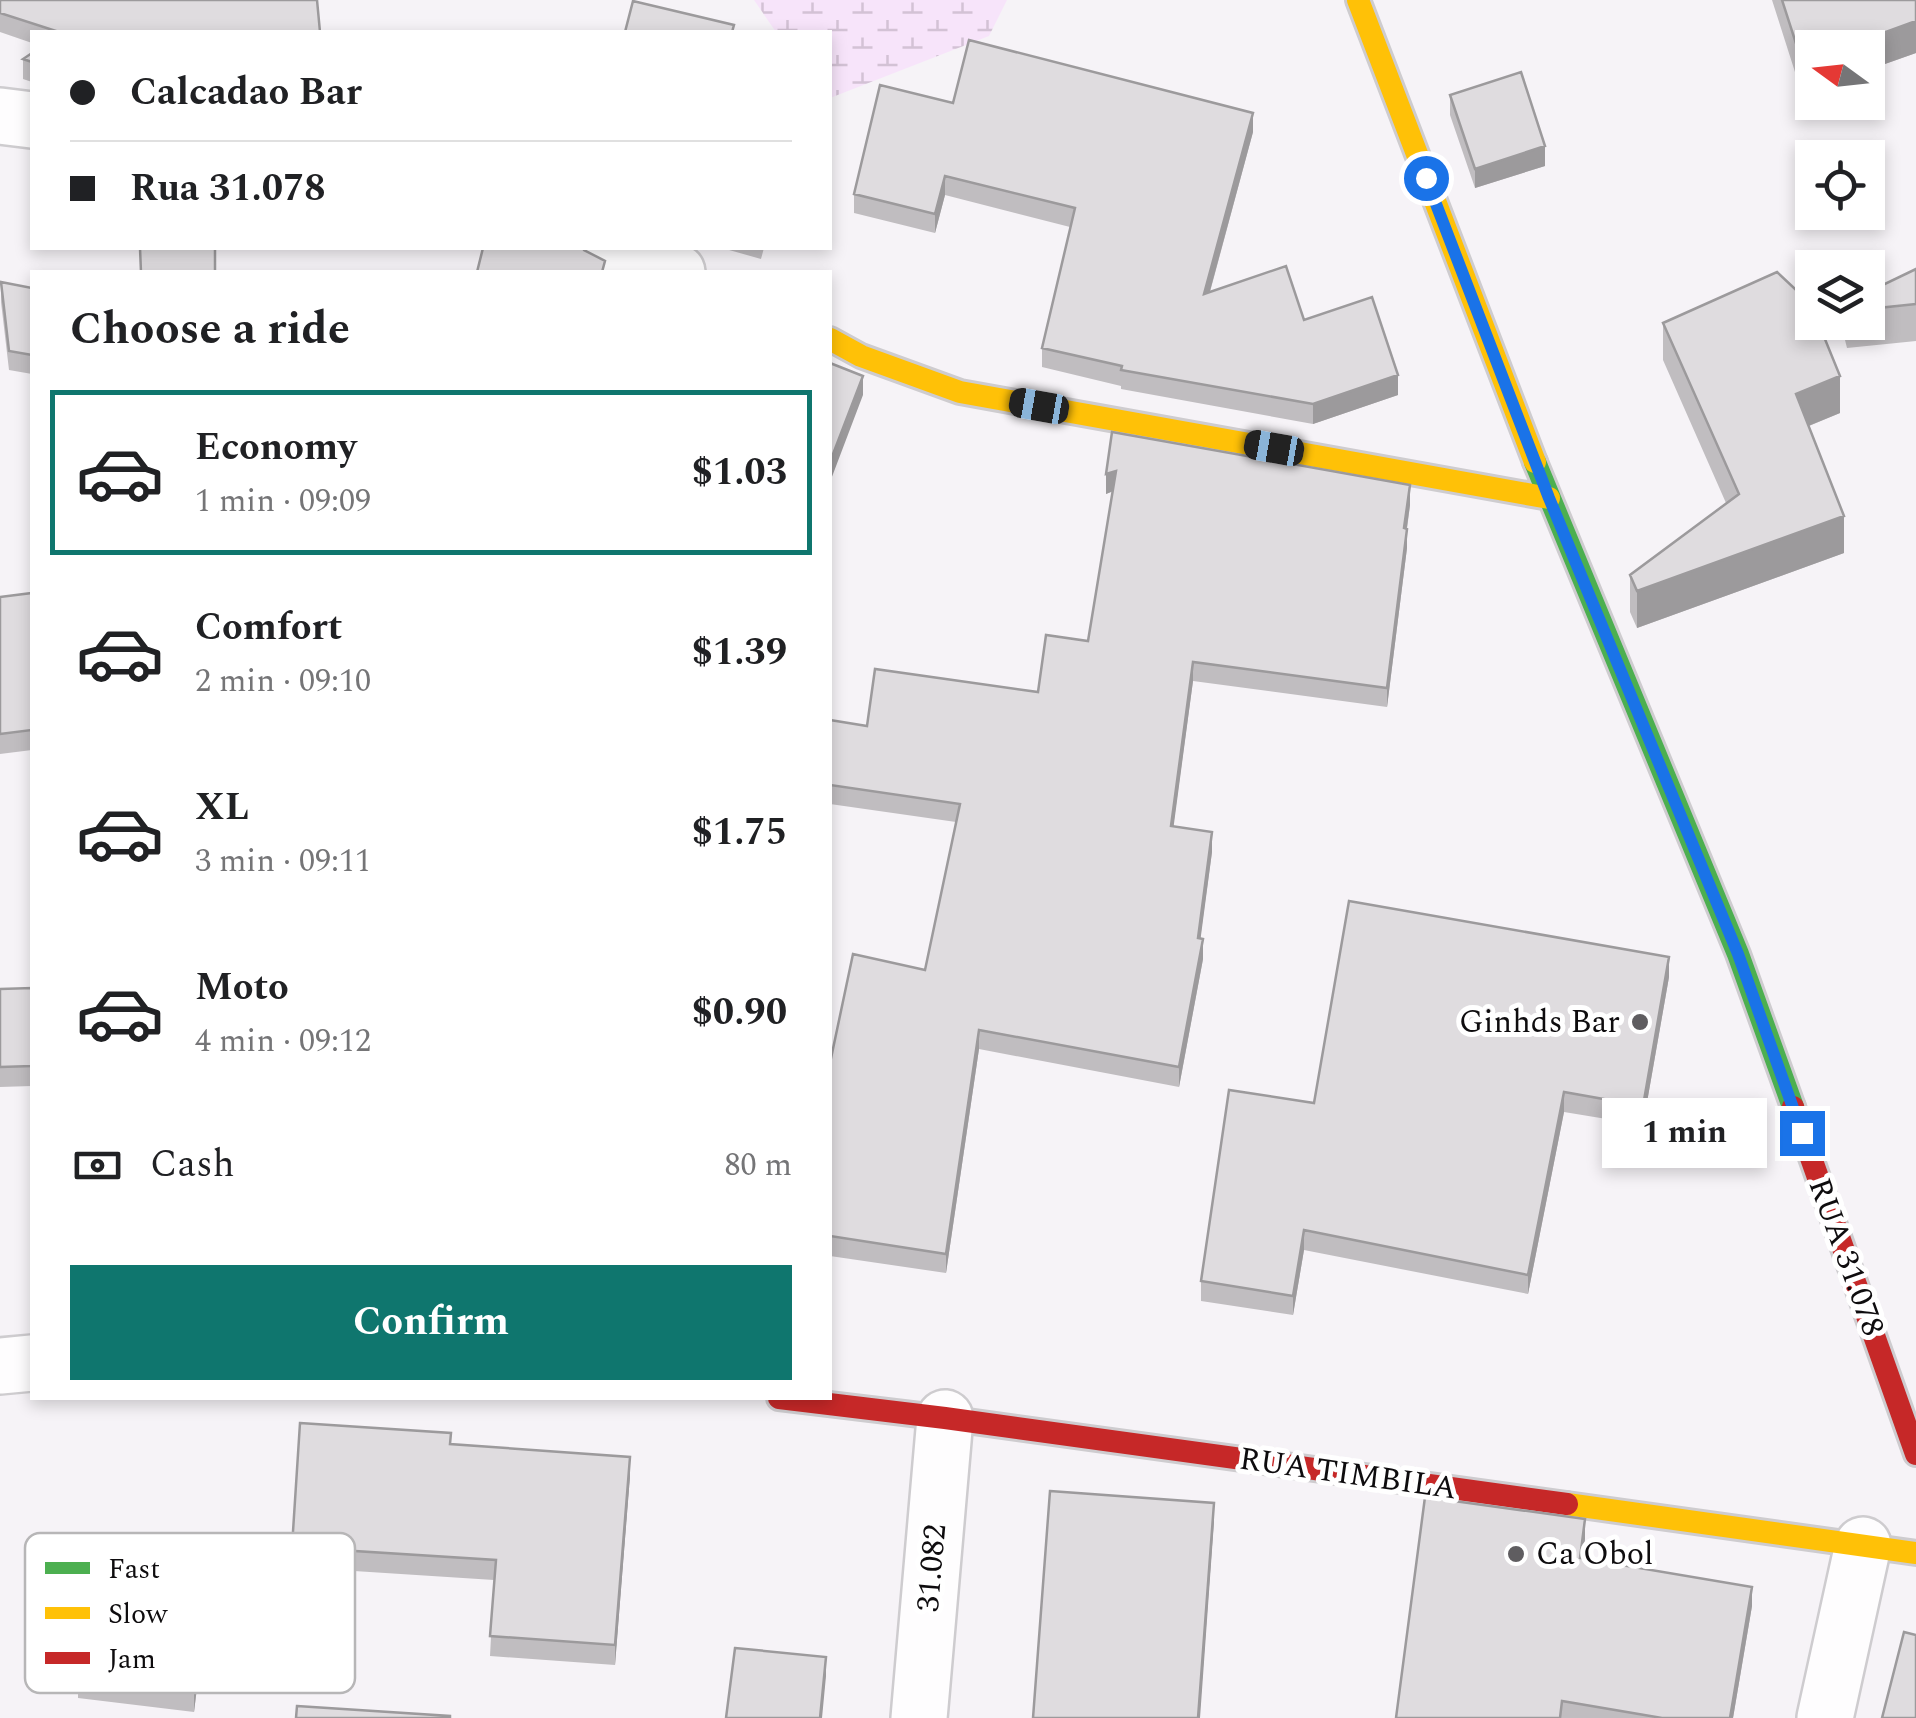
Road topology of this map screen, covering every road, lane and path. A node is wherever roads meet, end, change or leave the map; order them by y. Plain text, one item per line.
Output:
1 (1358, 0) edge
2 (0, 116) edge
3 (30, 120) edge
4 (614, 250) edge
5 (671, 270) edge
6 (832, 340) edge
7 (1549, 498) junction
8 (796, 1400) edge
9 (945, 1418) junction
10 (1916, 1454) edge
11 (1890, 1549) edge
12 (919, 1718) edge
13 (1824, 1718) edge

1 - 7 street, RUA 31.078
2 - 3 street
4 - 5 street
6 - 7 street
7 - 10 street, RUA 31.078
8 - 9 street, RUA TIMBILA
9 - 11 street, RUA TIMBILA
9 - 12 street, 31.082
11 - 13 street

